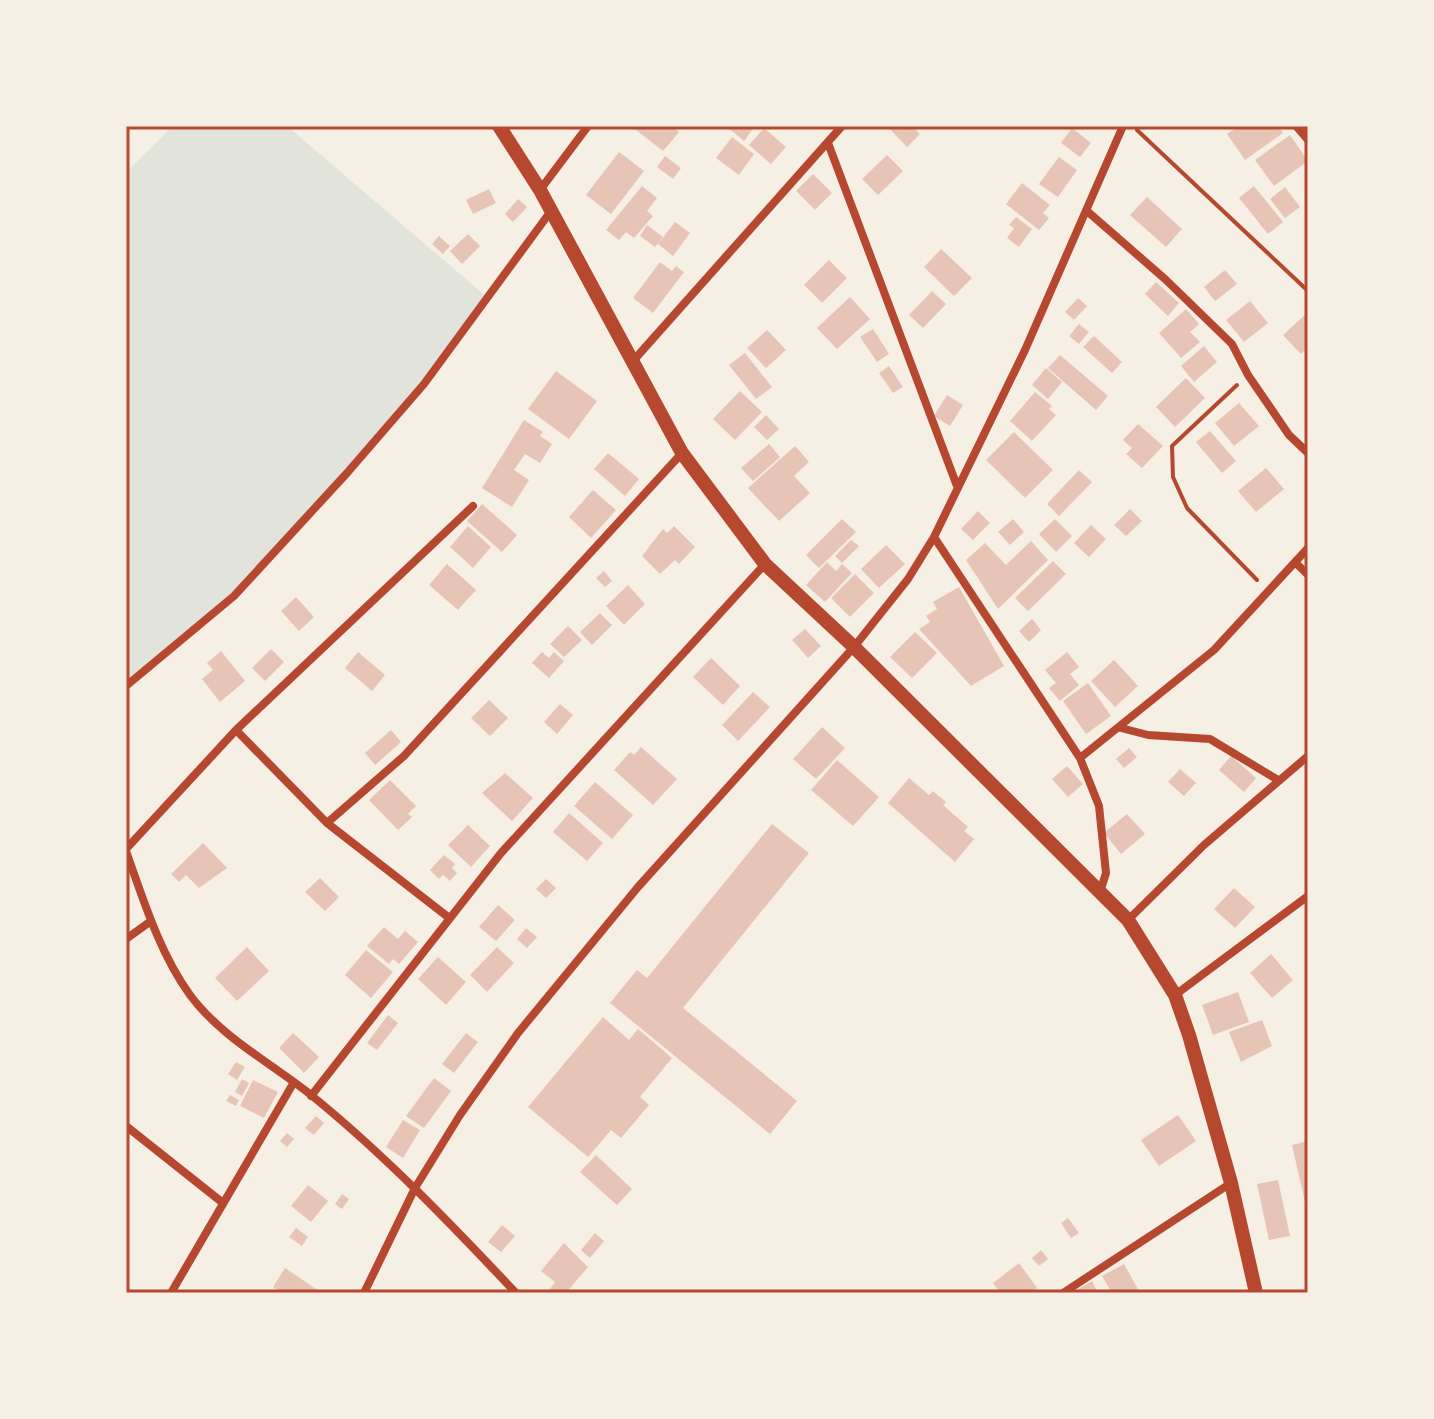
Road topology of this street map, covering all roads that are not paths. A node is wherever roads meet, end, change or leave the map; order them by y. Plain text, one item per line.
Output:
1 (499, 126) edge
2 (588, 126) edge
3 (842, 126) edge
4 (1123, 126) edge
5 (1296, 126) edge
6 (1308, 140) edge
7 (828, 143) junction
8 (540, 190) junction
9 (551, 211) junction
10 (1087, 211) junction
11 (631, 363) junction
12 (682, 453) junction
13 (1308, 453) edge
14 (957, 486) junction
15 (473, 506) dead end
16 (934, 537) junction
17 (1308, 548) edge
18 (1295, 562) junction
19 (765, 564) junction
20 (1308, 575) edge
21 (854, 647) junction
22 (126, 686) edge
23 (1121, 728) junction
24 (236, 730) junction
25 (1308, 756) edge
26 (1080, 758) junction
27 (1278, 780) junction
28 (327, 823) junction
29 (126, 850) edge
30 (1100, 893) junction
31 (1308, 896) edge
32 (448, 917) junction
33 (1128, 920) junction
34 (151, 921) junction
35 (126, 939) edge
36 (1175, 995) junction
37 (294, 1082) junction
38 (311, 1096) junction
39 (126, 1126) edge
40 (1231, 1183) junction
41 (415, 1188) junction
42 (223, 1203) junction
43 (171, 1293) edge
44 (364, 1293) edge
45 (516, 1293) edge
46 (1063, 1293) edge
47 (1256, 1293) edge

1 - 8 street
2 - 8 street
3 - 7 street
4 - 10 street
5 - 6 street
7 - 11 street
7 - 14 street
8 - 9 street
9 - 11 street
9 - 22 street
10 - 13 street
10 - 14 street
11 - 12 street
12 - 19 street
12 - 28 street
14 - 16 street
15 - 24 street
16 - 21 street
16 - 26 street
17 - 18 street
18 - 20 street
18 - 23 street
19 - 21 street
19 - 32 street
21 - 30 street
21 - 41 street
23 - 26 street
23 - 27 street
24 - 28 street
24 - 29 street
25 - 27 street
26 - 30 street
27 - 33 street
28 - 32 street
29 - 34 street
30 - 33 street
31 - 36 street
32 - 38 street
33 - 36 street
34 - 35 street
34 - 37 street
36 - 40 street
37 - 38 street
37 - 42 street
38 - 41 street
39 - 42 street
40 - 46 street
40 - 47 street
41 - 44 street
41 - 45 street
42 - 43 street

